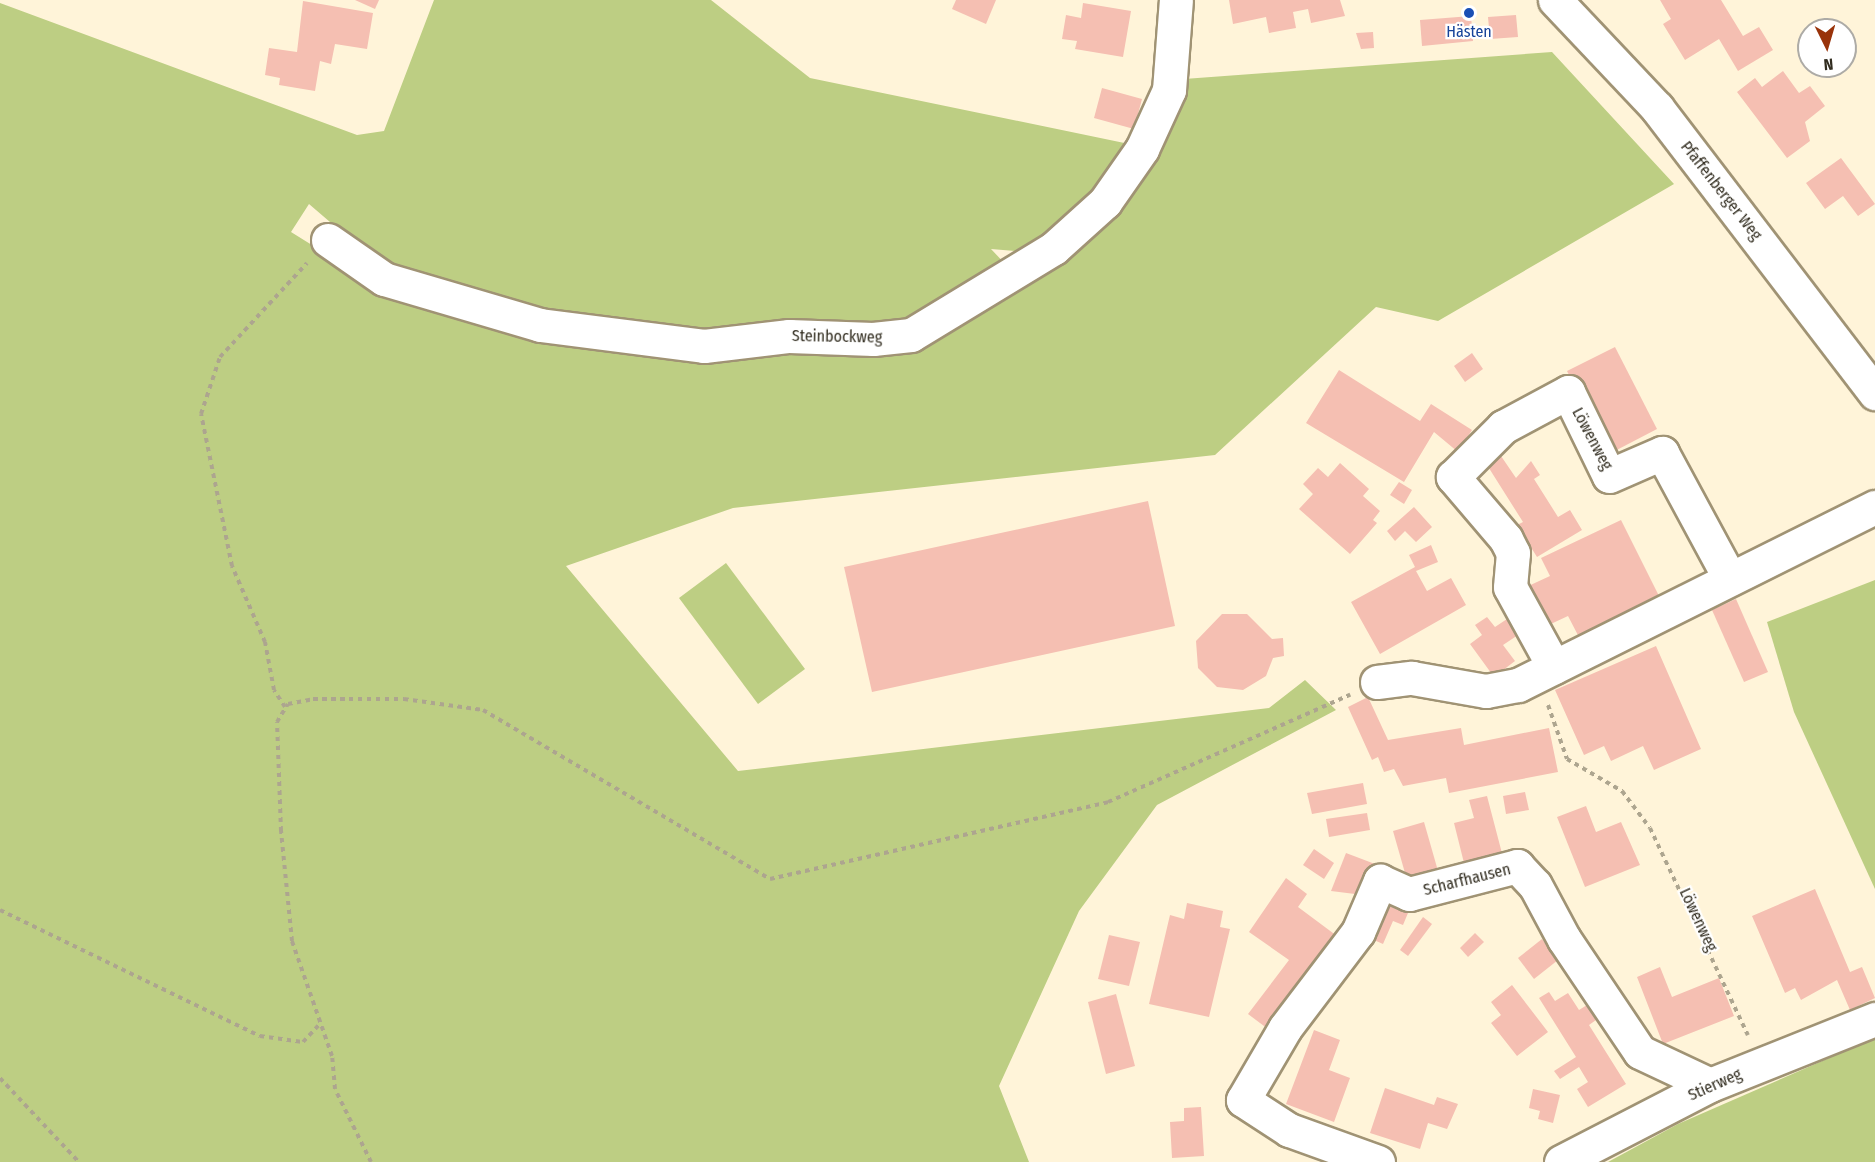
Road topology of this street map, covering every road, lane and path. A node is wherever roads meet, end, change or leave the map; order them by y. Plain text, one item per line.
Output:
1 (1176, 0) edge
2 (1568, 6) edge
3 (328, 240) joint
4 (1875, 393) edge
5 (1875, 507) edge
6 (1730, 579) junction
7 (1545, 672) junction
8 (1377, 682) joint
9 (285, 707) junction
10 (0, 910) edge
11 (1875, 1019) edge
12 (319, 1025) junction
13 (1760, 1065) junction
14 (0, 1078) edge
15 (1710, 1085) junction
16 (79, 1162) edge
17 (372, 1162) edge
18 (1378, 1162) edge
19 (1561, 1162) edge

1 - 3 street, Steinbockweg
2 - 4 street, Pfaffenberger Weg
3 - 9 path
5 - 6 street
6 - 7 street
6 - 7 street, Löwenweg
7 - 8 street
7 - 13 path, Löwenweg
8 - 9 path
9 - 12 path
10 - 12 path
11 - 13 street, Stierweg
12 - 17 path
13 - 15 street, Stierweg
14 - 16 path
15 - 18 street, Scharfhausen
15 - 19 street, Stierweg

